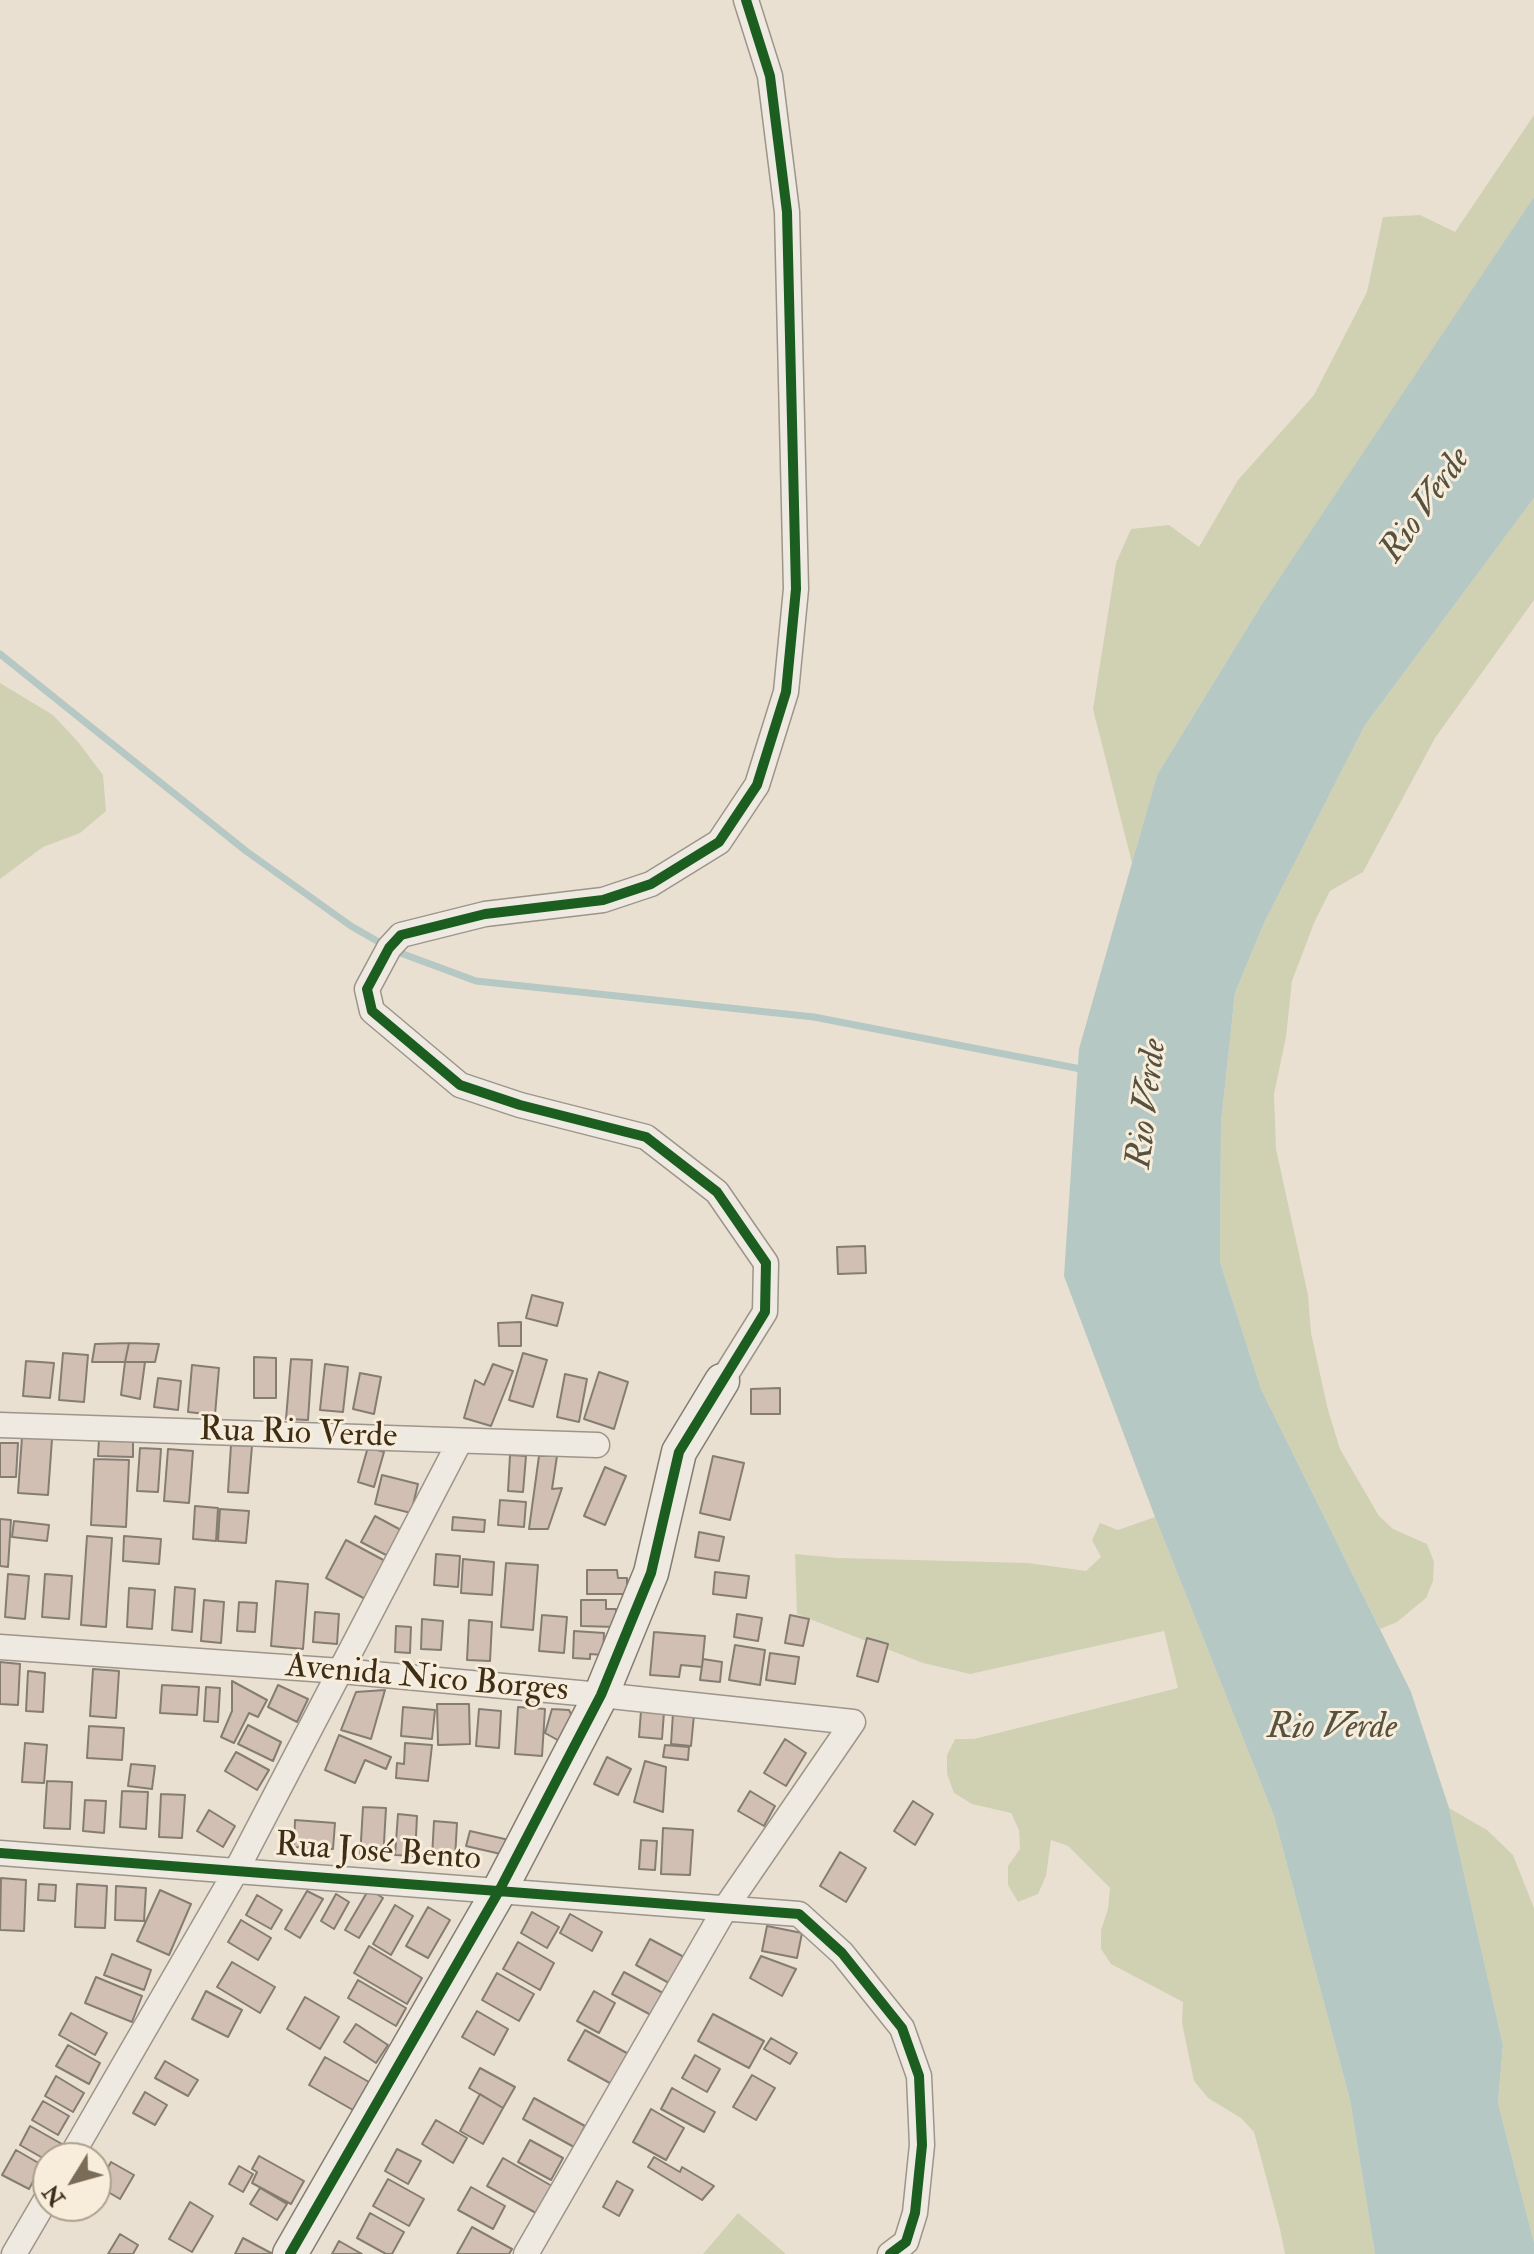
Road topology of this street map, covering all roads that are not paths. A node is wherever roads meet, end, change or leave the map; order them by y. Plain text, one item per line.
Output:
1 (746, 0) edge
2 (722, 1381) joint
3 (0, 1425) edge
4 (460, 1441) junction
5 (597, 1445) dead end
6 (0, 1647) edge
7 (341, 1671) junction
8 (601, 1695) junction
9 (0, 1853) edge
10 (236, 1871) junction
11 (499, 1891) junction
12 (726, 1907) junction
13 (79, 2142) edge
14 (33, 2222) edge
15 (14, 2254) edge
16 (290, 2254) edge
17 (526, 2254) edge
18 (890, 2254) edge

1 - 2 street
2 - 8 street
3 - 4 street, Rua Rio Verde
4 - 5 street, Rua Rio Verde
4 - 7 street
6 - 7 street, Avenida Nico Borges
7 - 8 street, Avenida Nico Borges
7 - 10 street
8 - 11 street
8 - 12 street, Avenida Nico Borges
9 - 10 street, Rua José Bento
10 - 11 street, Rua José Bento
10 - 13 street
11 - 12 street, Rua José Bento
11 - 16 street
12 - 17 street
12 - 18 street, Rua José Bento
14 - 15 street

